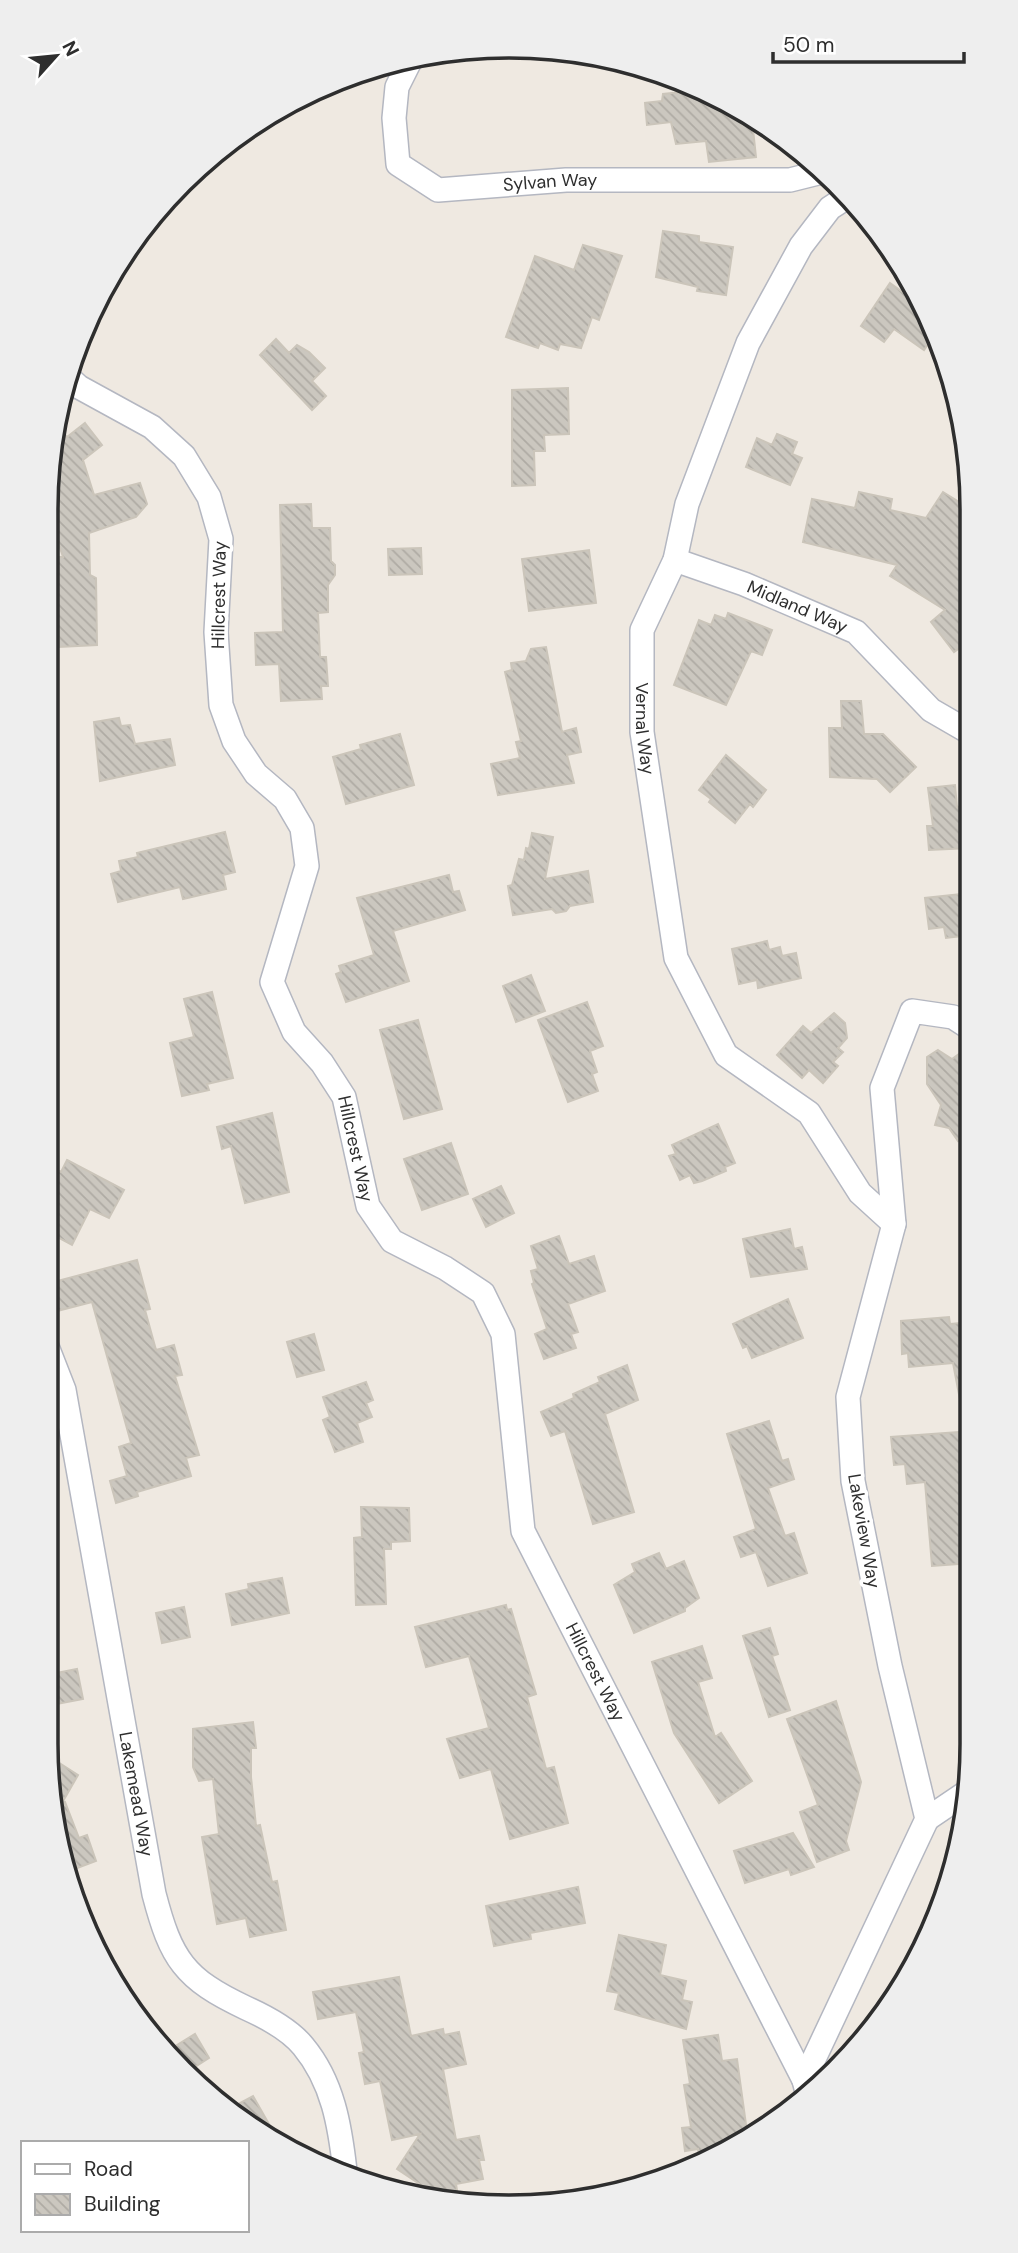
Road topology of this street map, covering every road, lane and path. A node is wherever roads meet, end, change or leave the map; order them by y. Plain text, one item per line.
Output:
1 (406, 70) edge
2 (812, 174) edge
3 (839, 202) edge
4 (76, 384) edge
5 (675, 560) junction
6 (960, 727) edge
7 (960, 1022) edge
8 (894, 1224) junction
9 (58, 1375) edge
10 (956, 1799) edge
11 (927, 1819) junction
12 (806, 2084) edge
13 (805, 2085) edge
14 (344, 2164) edge

1 - 2 street, Sylvan Way
3 - 5 street, Vernal Way
4 - 13 street, Hillcrest Way
5 - 6 street, Midland Way
5 - 8 street, Vernal Way
7 - 8 street, Lakeview Way
8 - 11 street, Lakeview Way
9 - 14 street, Lakemead Way
10 - 11 street
11 - 12 street

